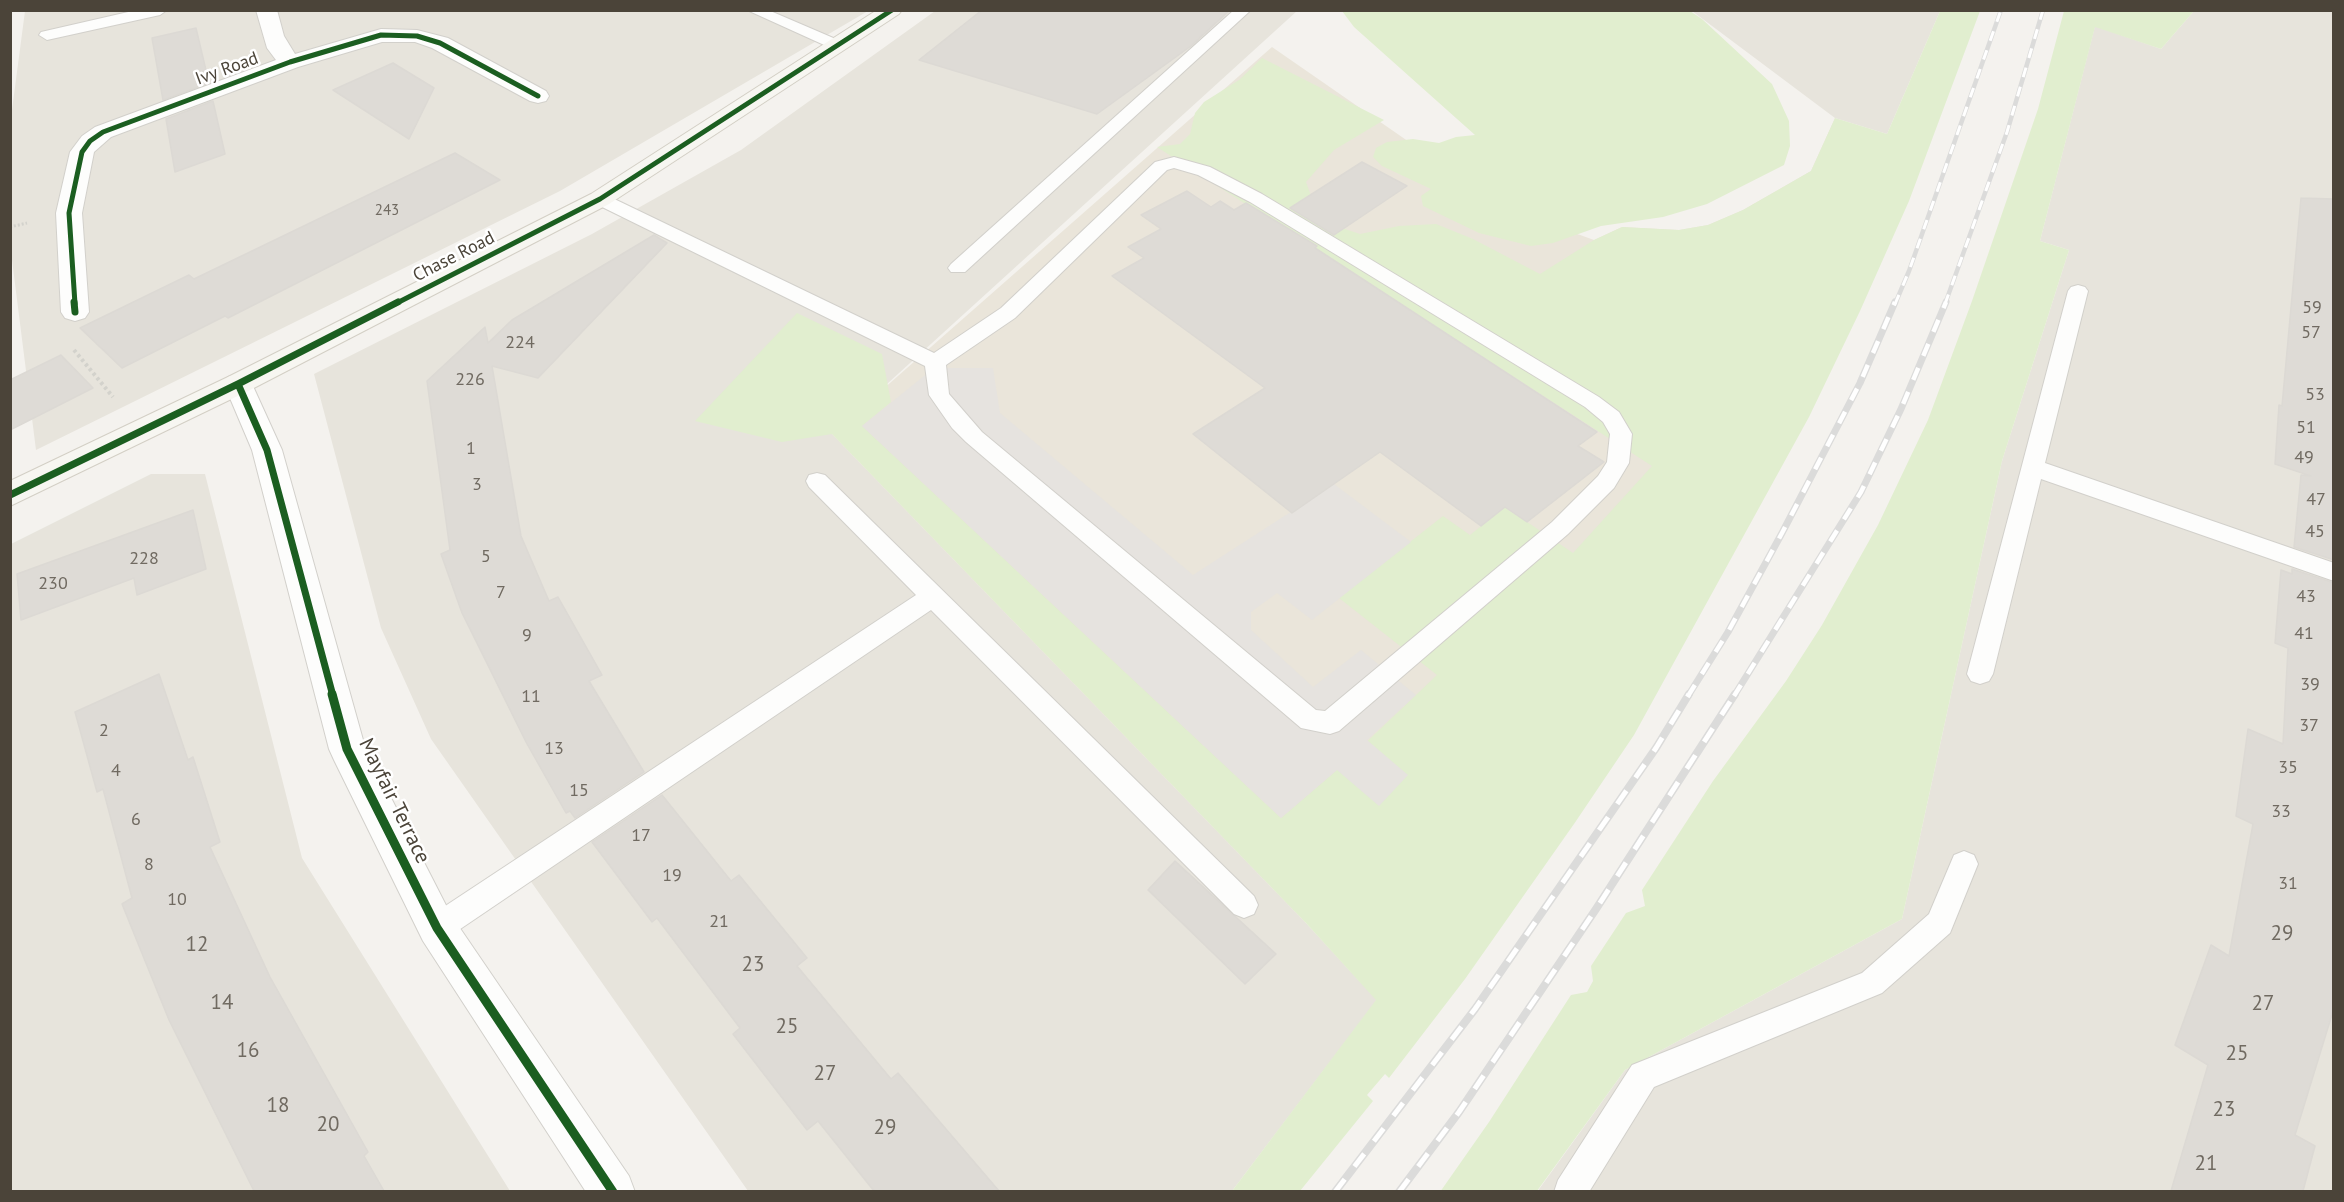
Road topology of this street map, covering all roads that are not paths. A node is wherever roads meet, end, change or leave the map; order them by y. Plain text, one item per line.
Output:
1 (160, 10) edge
2 (266, 10) edge
3 (753, 10) edge
4 (892, 10) edge
5 (1244, 10) edge
6 (47, 35) dead end
7 (839, 46) junction
8 (290, 62) junction
9 (538, 96) dead end
10 (600, 199) junction
11 (958, 268) dead end
12 (2078, 291) dead end
13 (75, 312) road end
14 (935, 362) junction
15 (238, 384) junction
16 (2034, 468) junction
17 (818, 481) dead end
18 (10, 495) edge
19 (2334, 572) edge
20 (933, 596) junction
21 (1980, 674) dead end
22 (1964, 864) dead end
23 (1244, 905) dead end
24 (436, 928) junction
25 (613, 1191) edge
26 (1570, 1191) edge

1 - 6 lane
2 - 8 street, Ivy Road
3 - 7 lane
4 - 7 street, Chase Road
5 - 11 lane
7 - 10 street, Chase Road
8 - 9 street, Ivy Road
8 - 13 street, Ivy Road
10 - 14 lane
10 - 15 street, Chase Road
12 - 16 lane
14 - 14 lane
15 - 18 street, Chase Road
15 - 24 street, Mayfair Terrace
16 - 19 lane
16 - 21 lane
17 - 20 lane
20 - 23 lane
20 - 24 lane
22 - 26 lane
24 - 25 street, Mayfair Terrace

